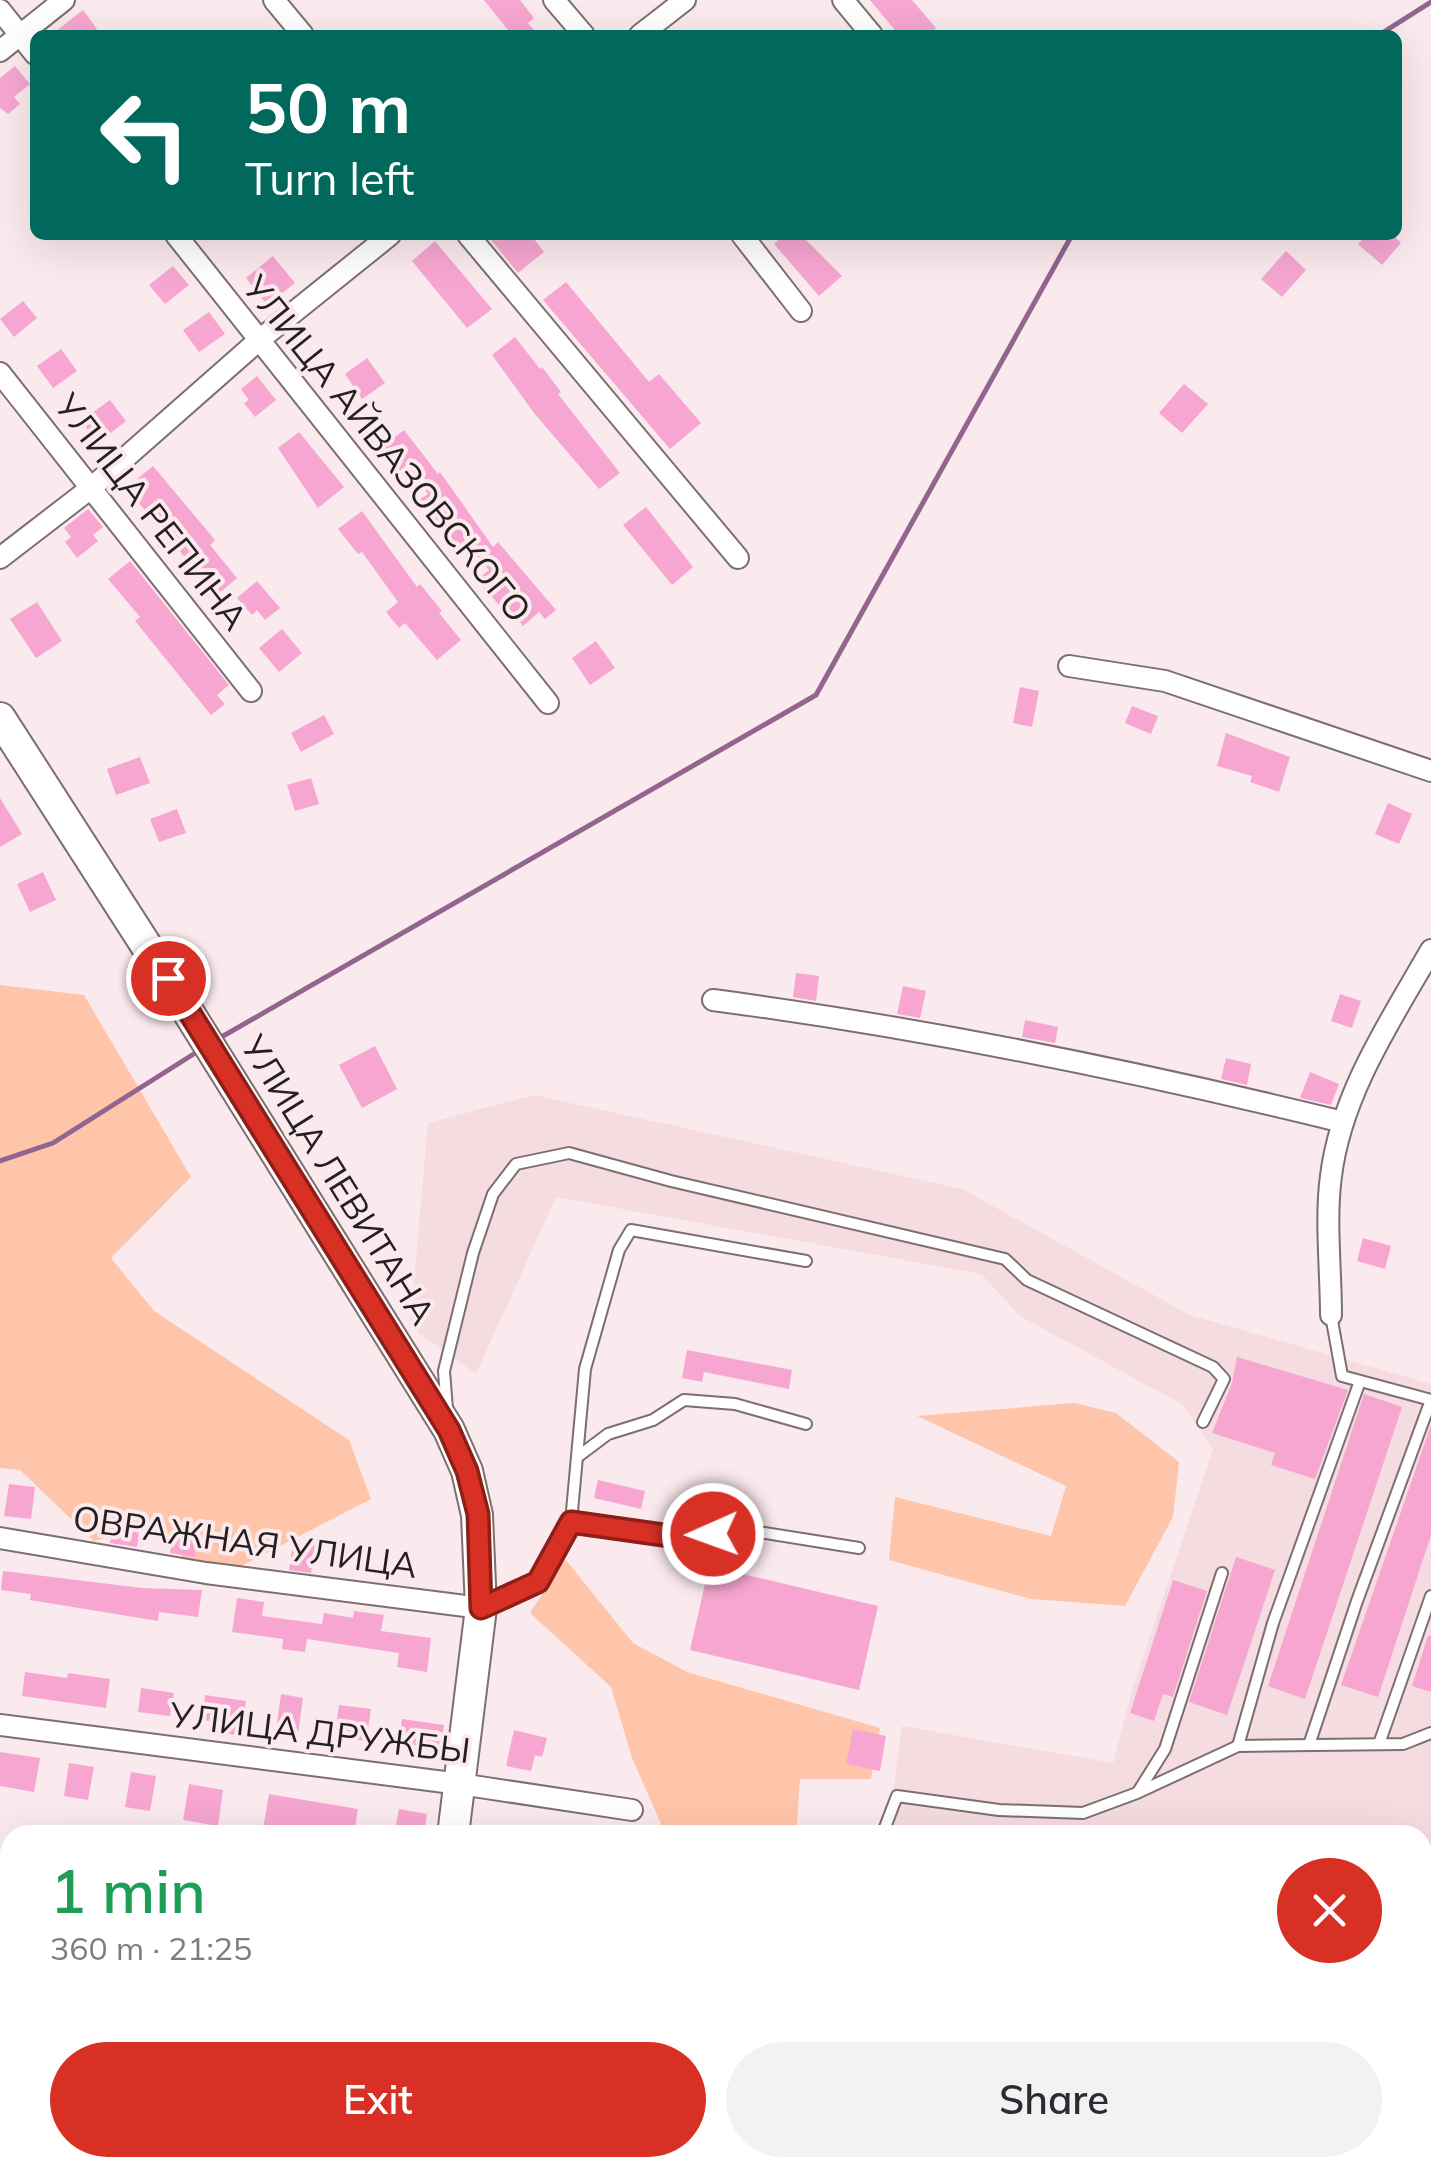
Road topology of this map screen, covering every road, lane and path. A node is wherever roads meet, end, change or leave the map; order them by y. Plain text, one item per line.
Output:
1 (64, 0) edge
2 (274, 0) edge
3 (554, 0) edge
4 (685, 0) edge
5 (843, 0) edge
6 (0, 10) edge
7 (299, 30) edge
8 (580, 30) edge
9 (646, 30) edge
10 (868, 30) edge
11 (20, 35) junction
12 (30, 48) edge
13 (0, 51) edge
14 (180, 240) edge
15 (384, 240) edge
16 (472, 240) edge
17 (746, 240) edge
18 (801, 311) dead end
19 (258, 341) junction
20 (0, 373) edge
21 (92, 488) junction
22 (0, 558) edge
23 (738, 558) dead end
24 (1069, 666) dead end
25 (251, 691) dead end
26 (548, 703) dead end
27 (0, 718) edge
28 (1431, 771) edge
29 (1431, 950) edge
30 (712, 1000) dead end
31 (1343, 1122) junction
32 (806, 1260) dead end
33 (1331, 1315) joint
34 (1360, 1381) junction
35 (1431, 1400) edge
36 (1203, 1422) dead end
37 (806, 1424) dead end
38 (449, 1430) junction
39 (580, 1455) junction
40 (571, 1522) junction
41 (0, 1538) edge
42 (859, 1548) dead end
43 (1222, 1573) dead end
44 (1431, 1596) edge
45 (481, 1608) junction
46 (0, 1725) edge
47 (1431, 1732) edge
48 (1379, 1744) junction
49 (1309, 1745) junction
50 (1238, 1746) junction
51 (460, 1784) junction
52 (1137, 1793) junction
53 (632, 1810) dead end
54 (454, 1825) edge
55 (886, 1825) edge

1 - 11 street
2 - 7 street
3 - 8 street
4 - 9 street
5 - 10 street
6 - 11 street
11 - 12 street
11 - 13 street
14 - 19 street, УЛИЦА АЙВАЗОВСКОГО
15 - 19 street
16 - 23 street
17 - 18 street
19 - 21 street
19 - 26 street, УЛИЦА АЙВАЗОВСКОГО
20 - 21 street, УЛИЦА РЕПИНА
21 - 22 street
21 - 25 street, УЛИЦА РЕПИНА
24 - 28 street
27 - 38 main road, УЛИЦА ЛЕВИТАНА
29 - 31 street
30 - 31 street
31 - 33 street
32 - 39 lane
33 - 34 lane
34 - 35 lane
34 - 50 lane
35 - 49 lane
36 - 38 lane
37 - 39 lane
38 - 45 main road, УЛИЦА ЛЕВИТАНА
39 - 40 lane
40 - 42 lane
40 - 45 lane
41 - 45 street, ОВРАЖНАЯ УЛИЦА
43 - 52 lane
44 - 48 lane
45 - 51 main road, УЛИЦА ЛЕВИТАНА
46 - 51 street, УЛИЦА ДРУЖБЫ
47 - 48 lane
48 - 49 lane
49 - 50 lane
50 - 52 lane
51 - 53 street, УЛИЦА ДРУЖБЫ
51 - 54 main road, УЛИЦА ЛЕВИТАНА
52 - 55 lane

